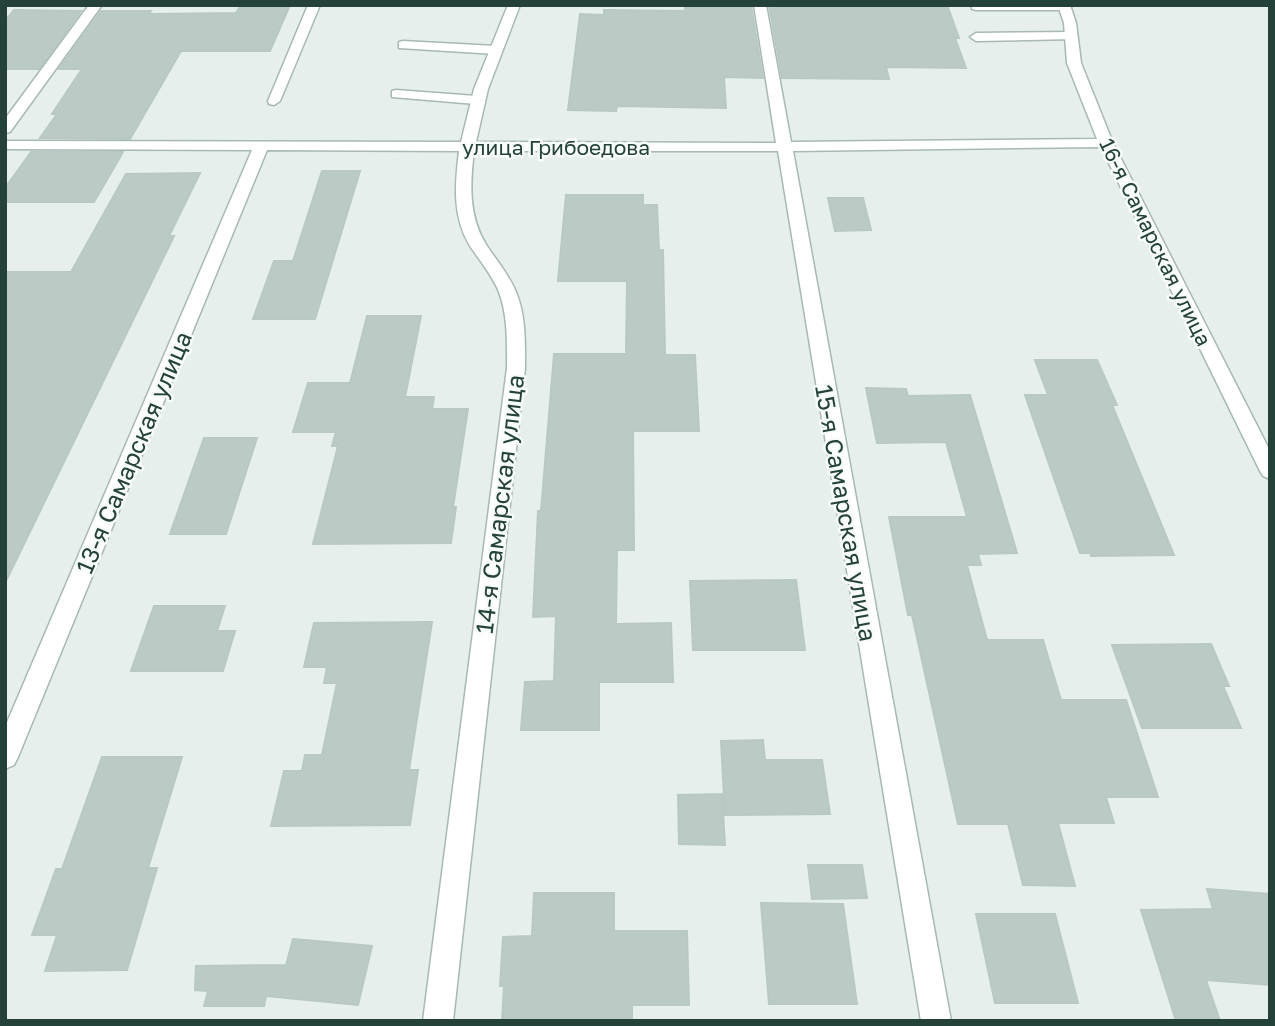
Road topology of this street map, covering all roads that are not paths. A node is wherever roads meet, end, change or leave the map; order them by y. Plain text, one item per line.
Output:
1 (96, 5) edge
2 (314, 5) edge
3 (514, 5) edge
4 (760, 5) edge
5 (1065, 6) edge
6 (976, 7) dead end
7 (1071, 36) junction
8 (976, 37) dead end
9 (403, 45) dead end
10 (496, 50) junction
11 (396, 94) dead end
12 (476, 100) junction
13 (274, 101) dead end
14 (5, 130) edge
15 (1106, 143) junction
16 (5, 145) edge
17 (261, 147) junction
18 (466, 147) junction
19 (783, 147) junction
20 (1270, 471) edge
21 (5, 757) edge
22 (438, 1021) edge
23 (936, 1021) edge

1 - 14 street
2 - 13 lane
3 - 10 street, 14-я Самарская улица
4 - 19 street, 15-я Самарская улица
5 - 6 lane
5 - 7 street, 16-я Самарская улица
7 - 8 lane
7 - 15 street, 16-я Самарская улица
9 - 10 lane
10 - 12 street, 14-я Самарская улица
11 - 12 lane
12 - 18 street, 14-я Самарская улица
15 - 19 street, улица Грибоедова
15 - 20 street, 16-я Самарская улица
16 - 17 street, улица Грибоедова
17 - 18 street, улица Грибоедова
17 - 21 street, 13-я Самарская улица
18 - 19 street, улица Грибоедова
18 - 22 street, 14-я Самарская улица
19 - 23 street, 15-я Самарская улица

